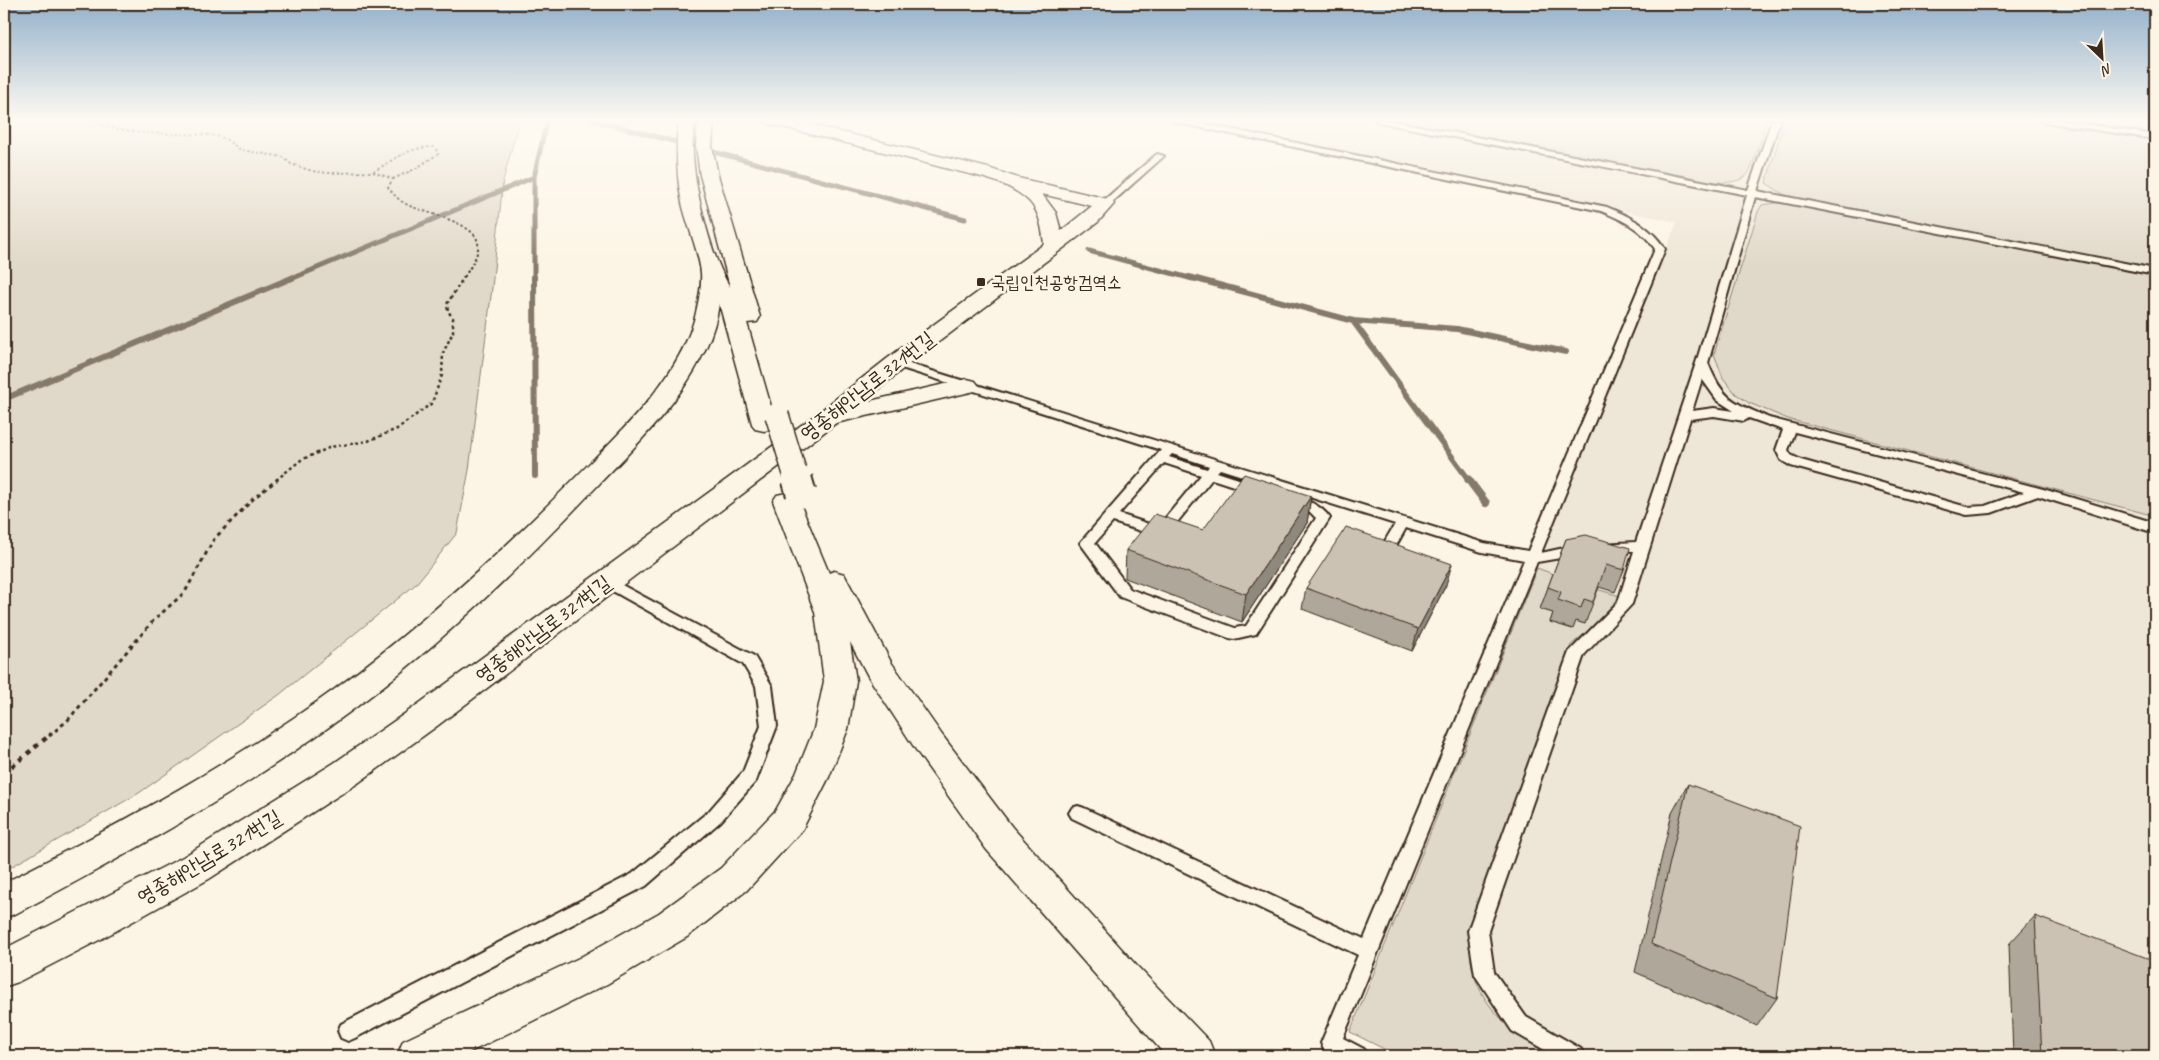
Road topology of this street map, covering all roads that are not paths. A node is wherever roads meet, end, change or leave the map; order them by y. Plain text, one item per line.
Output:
1 (686, 169) edge
2 (708, 169) edge
3 (969, 169) edge
4 (1145, 169) edge
5 (1413, 169) edge
6 (1635, 169) edge
7 (1760, 169) edge
8 (993, 176) junction
9 (1752, 192) junction
10 (1105, 204) junction
11 (1054, 246) junction
12 (2155, 272) edge
13 (711, 273) junction
14 (896, 363) junction
15 (1702, 363) junction
16 (967, 386) junction
17 (1684, 417) junction
18 (827, 418) junction
19 (770, 419) junction
20 (1765, 421) junction
21 (1790, 428) junction
22 (1165, 454) junction
23 (1213, 469) junction
24 (2038, 492) junction
25 (794, 497) junction
26 (1110, 516) junction
27 (1403, 522) junction
28 (2155, 529) edge
29 (1392, 541) edge
30 (1642, 546) junction
31 (1533, 557) junction
32 (607, 582) junction
33 (1078, 813) dead end
34 (4, 901) edge
35 (1370, 951) junction
36 (4, 969) edge
37 (348, 1031) dead end
38 (418, 1056) edge
39 (1194, 1056) edge
40 (1357, 1056) edge
41 (1574, 1056) edge

1 - 13 street
2 - 19 street
3 - 8 street
4 - 10 lane
5 - 31 lane
6 - 9 lane
7 - 9 lane
8 - 10 street
8 - 11 street
9 - 12 lane
9 - 15 lane
10 - 11 street, 영종해안남로321번길
11 - 14 street, 영종해안남로321번길
13 - 19 street
13 - 34 street
14 - 16 lane
14 - 18 street, 영종해안남로321번길
15 - 17 lane
15 - 20 lane
16 - 18 street
16 - 22 lane
17 - 20 lane
17 - 30 lane
18 - 32 street, 영종해안남로321번길
19 - 25 street
20 - 21 lane
21 - 24 lane
21 - 24 lane
22 - 23 lane
22 - 26 lane
23 - 26 lane
23 - 26 lane
23 - 27 lane
24 - 28 lane
25 - 38 street
25 - 39 street
27 - 29 lane
27 - 31 lane
30 - 31 lane
30 - 41 lane
31 - 35 lane
32 - 36 street, 영종해안남로321번길
32 - 37 lane
33 - 35 lane
35 - 40 lane

